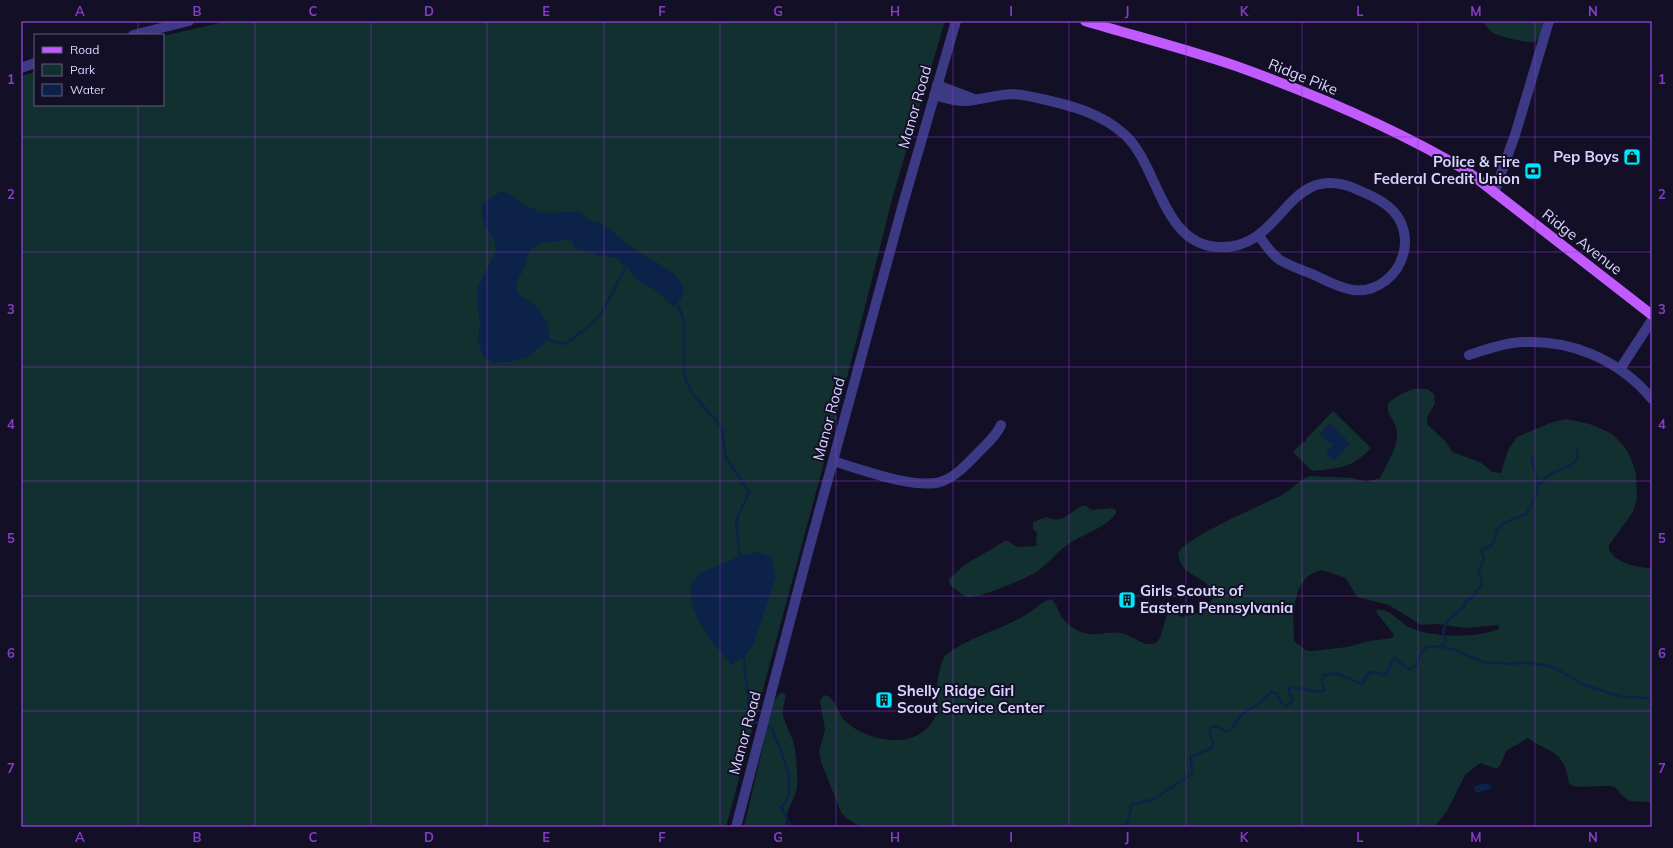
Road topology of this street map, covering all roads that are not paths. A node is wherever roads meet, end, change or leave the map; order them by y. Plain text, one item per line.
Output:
1 (189, 21) edge
2 (956, 21) edge
3 (1085, 21) edge
4 (1550, 21) edge
5 (137, 34) edge
6 (34, 63) edge
7 (21, 68) edge
8 (935, 90) junction
9 (1494, 193) junction
10 (1259, 236) junction
11 (1652, 315) edge
12 (1652, 320) edge
13 (1469, 355) dead end
14 (1620, 369) junction
15 (1652, 399) edge
16 (1001, 425) dead end
17 (833, 461) junction
18 (736, 827) edge

1 - 5 street
2 - 8 street, Manor Road
3 - 9 main road, Ridge Pike
4 - 9 street
6 - 7 street
8 - 10 street
8 - 17 street, Manor Road
9 - 11 main road, Ridge Avenue
10 - 10 street
12 - 14 street
13 - 14 street
14 - 15 street
16 - 17 street
17 - 18 street, Manor Road

